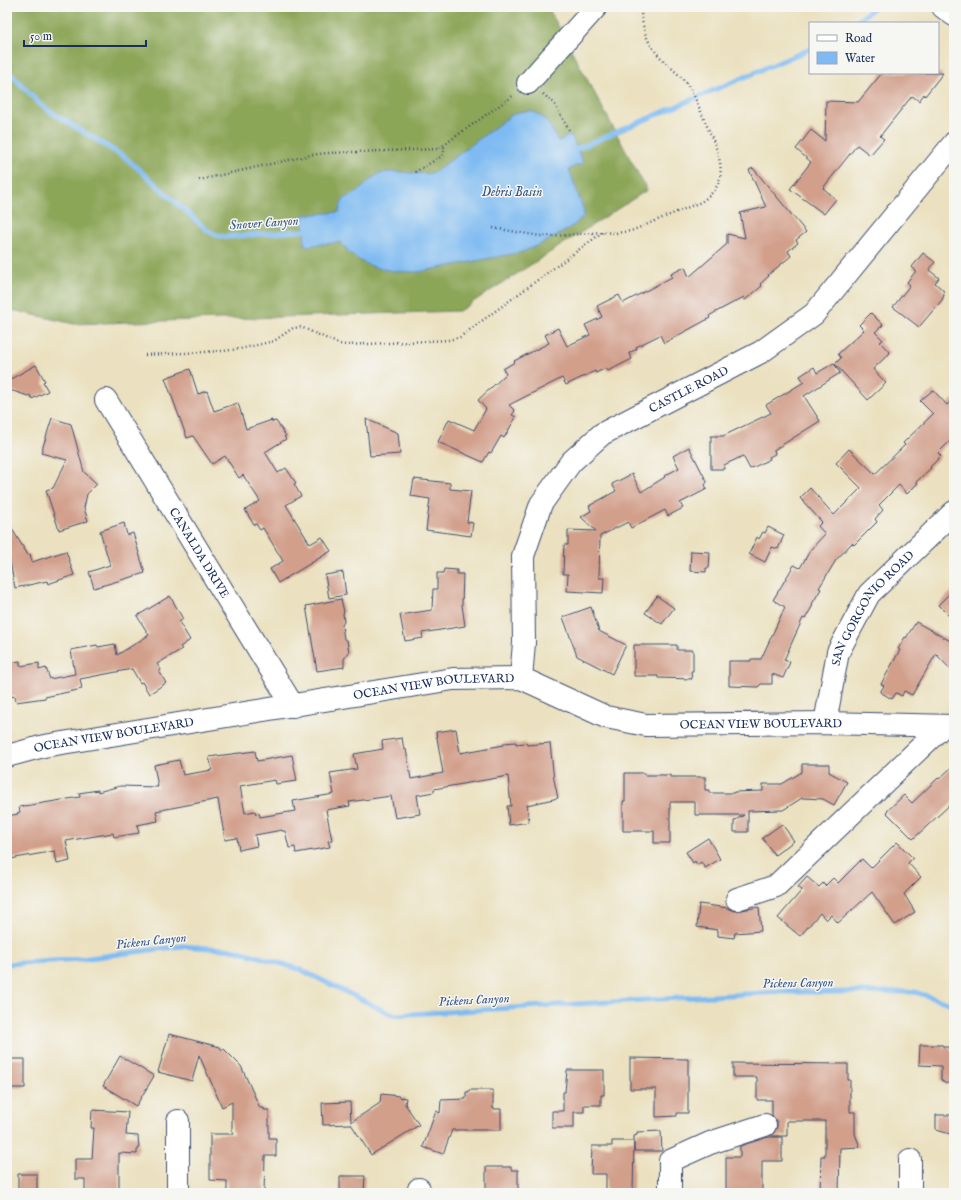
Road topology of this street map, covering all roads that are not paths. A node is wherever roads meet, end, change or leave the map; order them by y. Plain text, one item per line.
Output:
1 (596, 7) edge
2 (943, 7) edge
3 (954, 16) edge
4 (528, 83) road end
5 (954, 143) edge
6 (106, 400) dead end
7 (954, 512) edge
8 (521, 678) junction
9 (293, 706) junction
10 (825, 723) junction
11 (948, 726) edge
12 (7, 756) edge
13 (737, 899) dead end
14 (178, 1121) dead end
15 (764, 1125) dead end
16 (910, 1160) dead end
17 (178, 1193) edge
18 (670, 1193) edge
19 (910, 1193) edge

1 - 4 street
2 - 3 street
5 - 8 street, CASTLE ROAD
6 - 9 street, CANALDA DRIVE
7 - 10 street, SAN GORGONIO ROAD
8 - 9 street, OCEAN VIEW BOULEVARD
8 - 10 street, OCEAN VIEW BOULEVARD
9 - 12 street, OCEAN VIEW BOULEVARD
10 - 11 street, OCEAN VIEW BOULEVARD
11 - 13 street
14 - 17 street
15 - 18 street
16 - 19 street

